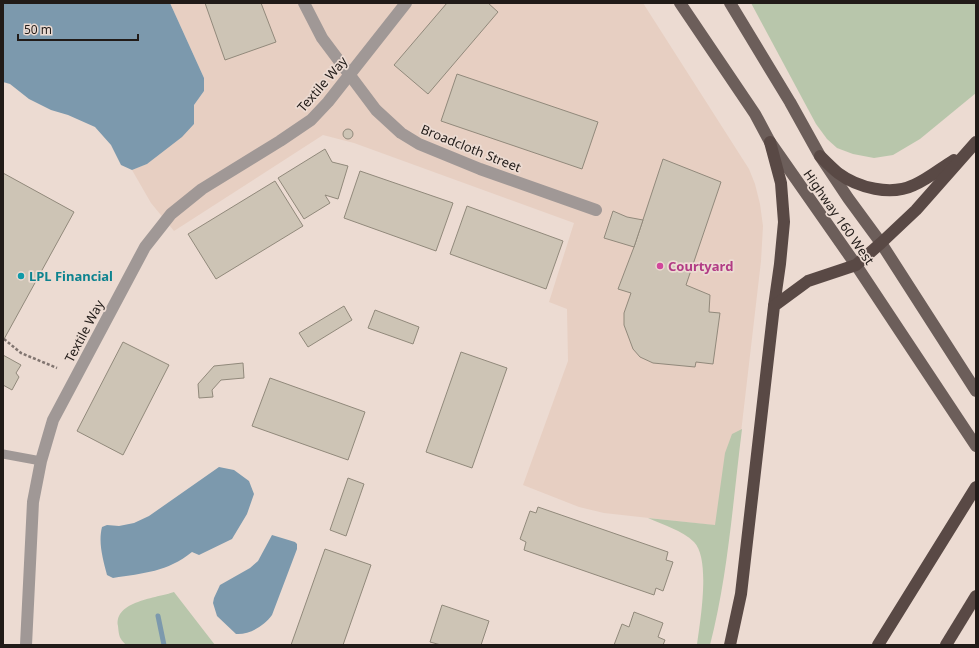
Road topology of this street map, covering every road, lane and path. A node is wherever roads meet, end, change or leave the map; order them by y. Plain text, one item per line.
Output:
1 (304, 3) edge
2 (406, 3) edge
3 (680, 3) edge
4 (730, 3) edge
5 (350, 74) junction
6 (770, 142) junction
7 (976, 142) edge
8 (966, 152) junction
9 (820, 156) junction
10 (596, 210) dead end
11 (881, 244) junction
12 (856, 265) junction
13 (774, 306) junction
14 (4, 339) dead end
15 (57, 368) dead end
16 (976, 391) edge
17 (976, 446) edge
18 (3, 454) edge
19 (41, 461) junction
20 (976, 487) edge
21 (976, 596) edge
22 (26, 645) edge
23 (730, 645) edge
24 (878, 645) edge
25 (946, 645) edge

1 - 5 street, Broadcloth Street
2 - 5 street, Textile Way
3 - 6 main road, Highway 160 West
4 - 9 main road, Highway 160 West
5 - 10 street, Broadcloth Street
5 - 19 street, Textile Way
6 - 12 main road, Highway 160 West
6 - 13 highway
7 - 8 highway
8 - 9 highway
8 - 11 highway
9 - 11 main road, Highway 160 West
11 - 12 highway
11 - 16 main road, Highway 160 West
12 - 13 highway
12 - 17 main road, Highway 160 West
13 - 23 highway
14 - 15 path
18 - 19 lane
19 - 22 street, Textile Way
20 - 24 highway
21 - 25 highway

